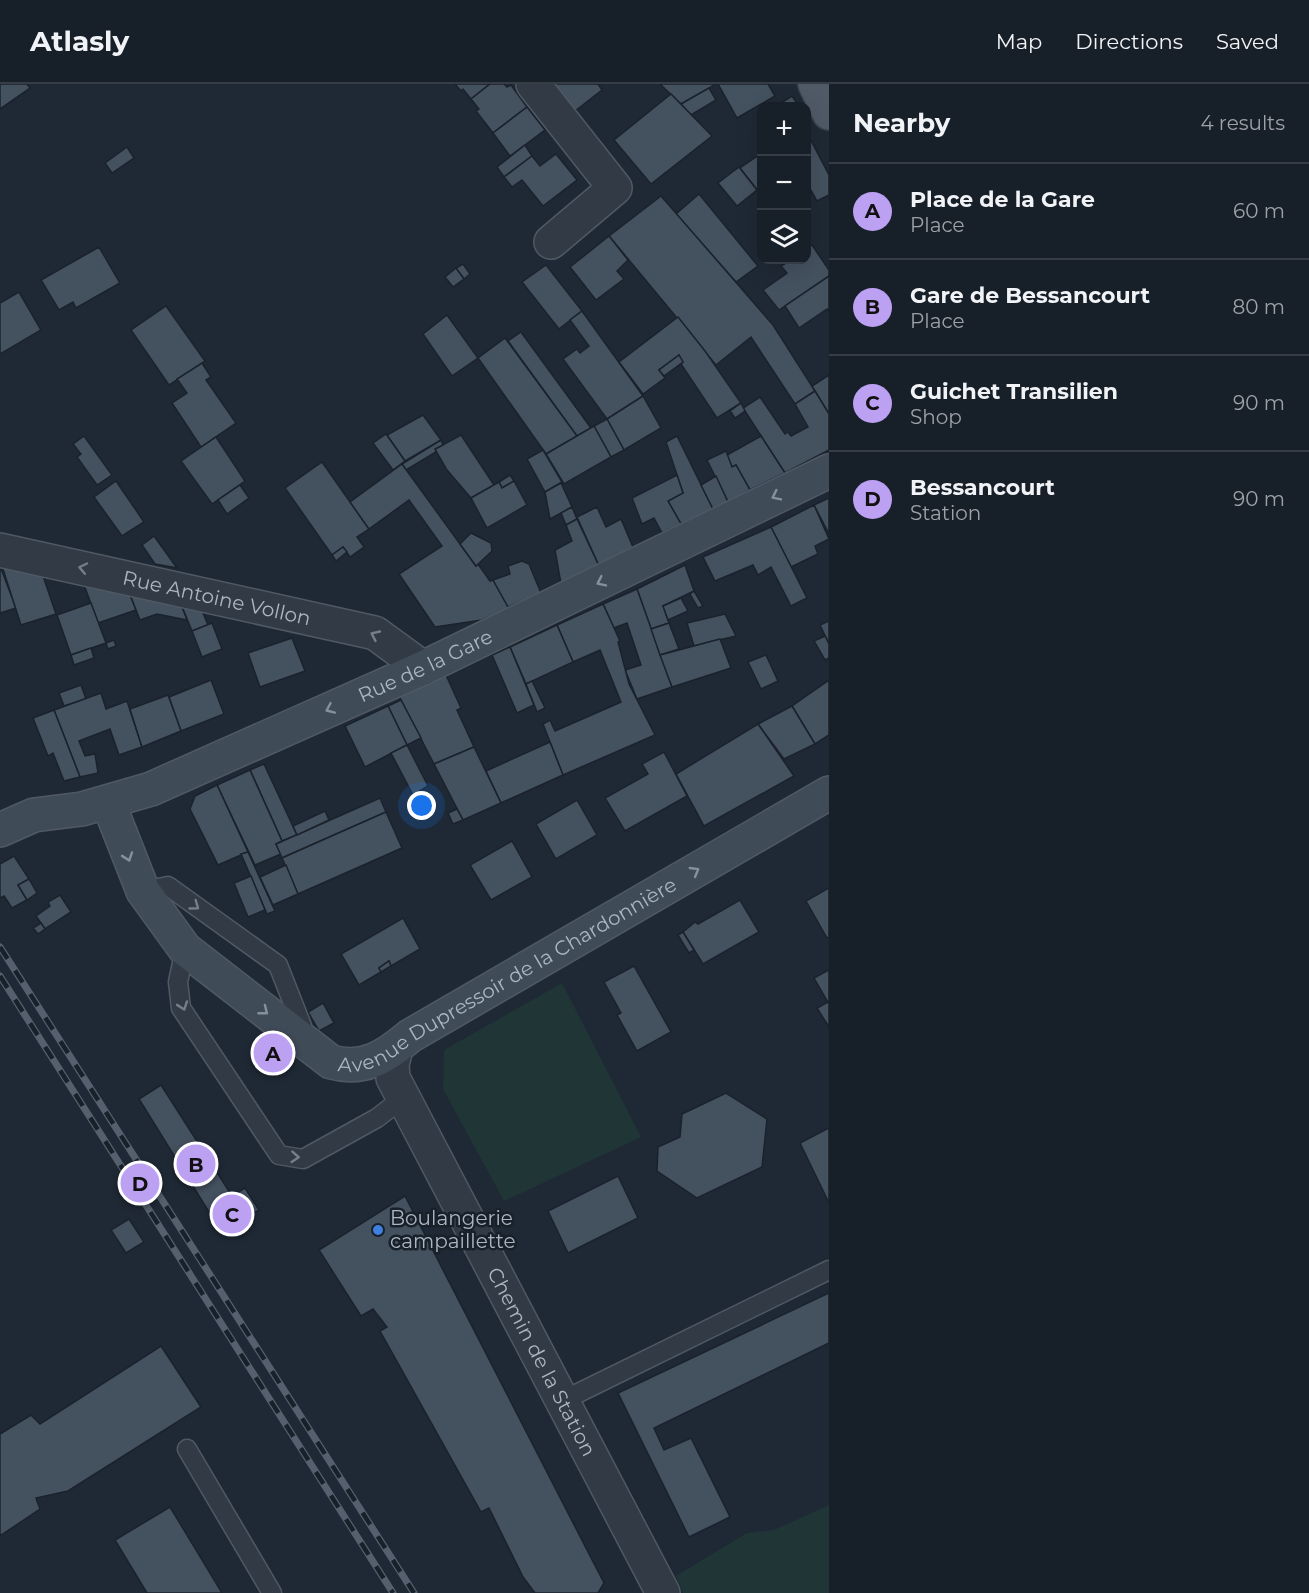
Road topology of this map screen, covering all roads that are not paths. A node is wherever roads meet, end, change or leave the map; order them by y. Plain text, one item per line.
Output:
1 (533, 84) edge
2 (814, 84) edge
3 (829, 113) edge
4 (551, 242) dead end
5 (829, 471) edge
6 (0, 550) edge
7 (423, 668) junction
8 (829, 793) edge
9 (108, 802) junction
10 (3, 822) edge
11 (143, 891) junction
12 (185, 949) junction
13 (302, 1040) junction
14 (396, 1048) junction
15 (404, 1098) junction
16 (829, 1270) edge
17 (562, 1401) junction
18 (187, 1449) dead end
19 (659, 1585) edge
20 (272, 1593) edge

1 - 4 street
2 - 3 main road
5 -> 7 main road, Rue de la Gare
7 -> 6 street, Rue Antoine Vollon
7 -> 9 main road, Rue de la Gare
14 -> 8 main road, Avenue Dupressoir de la Chardonnière
9 - 10 main road, Rue de la Gare
9 -> 11 main road, Avenue Dupressoir de la Chardonnière
11 - 12 main road, Avenue Dupressoir de la Chardonnière
11 -> 13 lane
12 -> 13 main road, Avenue Dupressoir de la Chardonnière
12 -> 15 lane
13 - 14 main road, Avenue Dupressoir de la Chardonnière
14 - 15 street, Chemin de la Station
15 - 17 street, Chemin de la Station
16 - 17 lane
17 - 19 street, Chemin de la Station
18 - 20 lane

